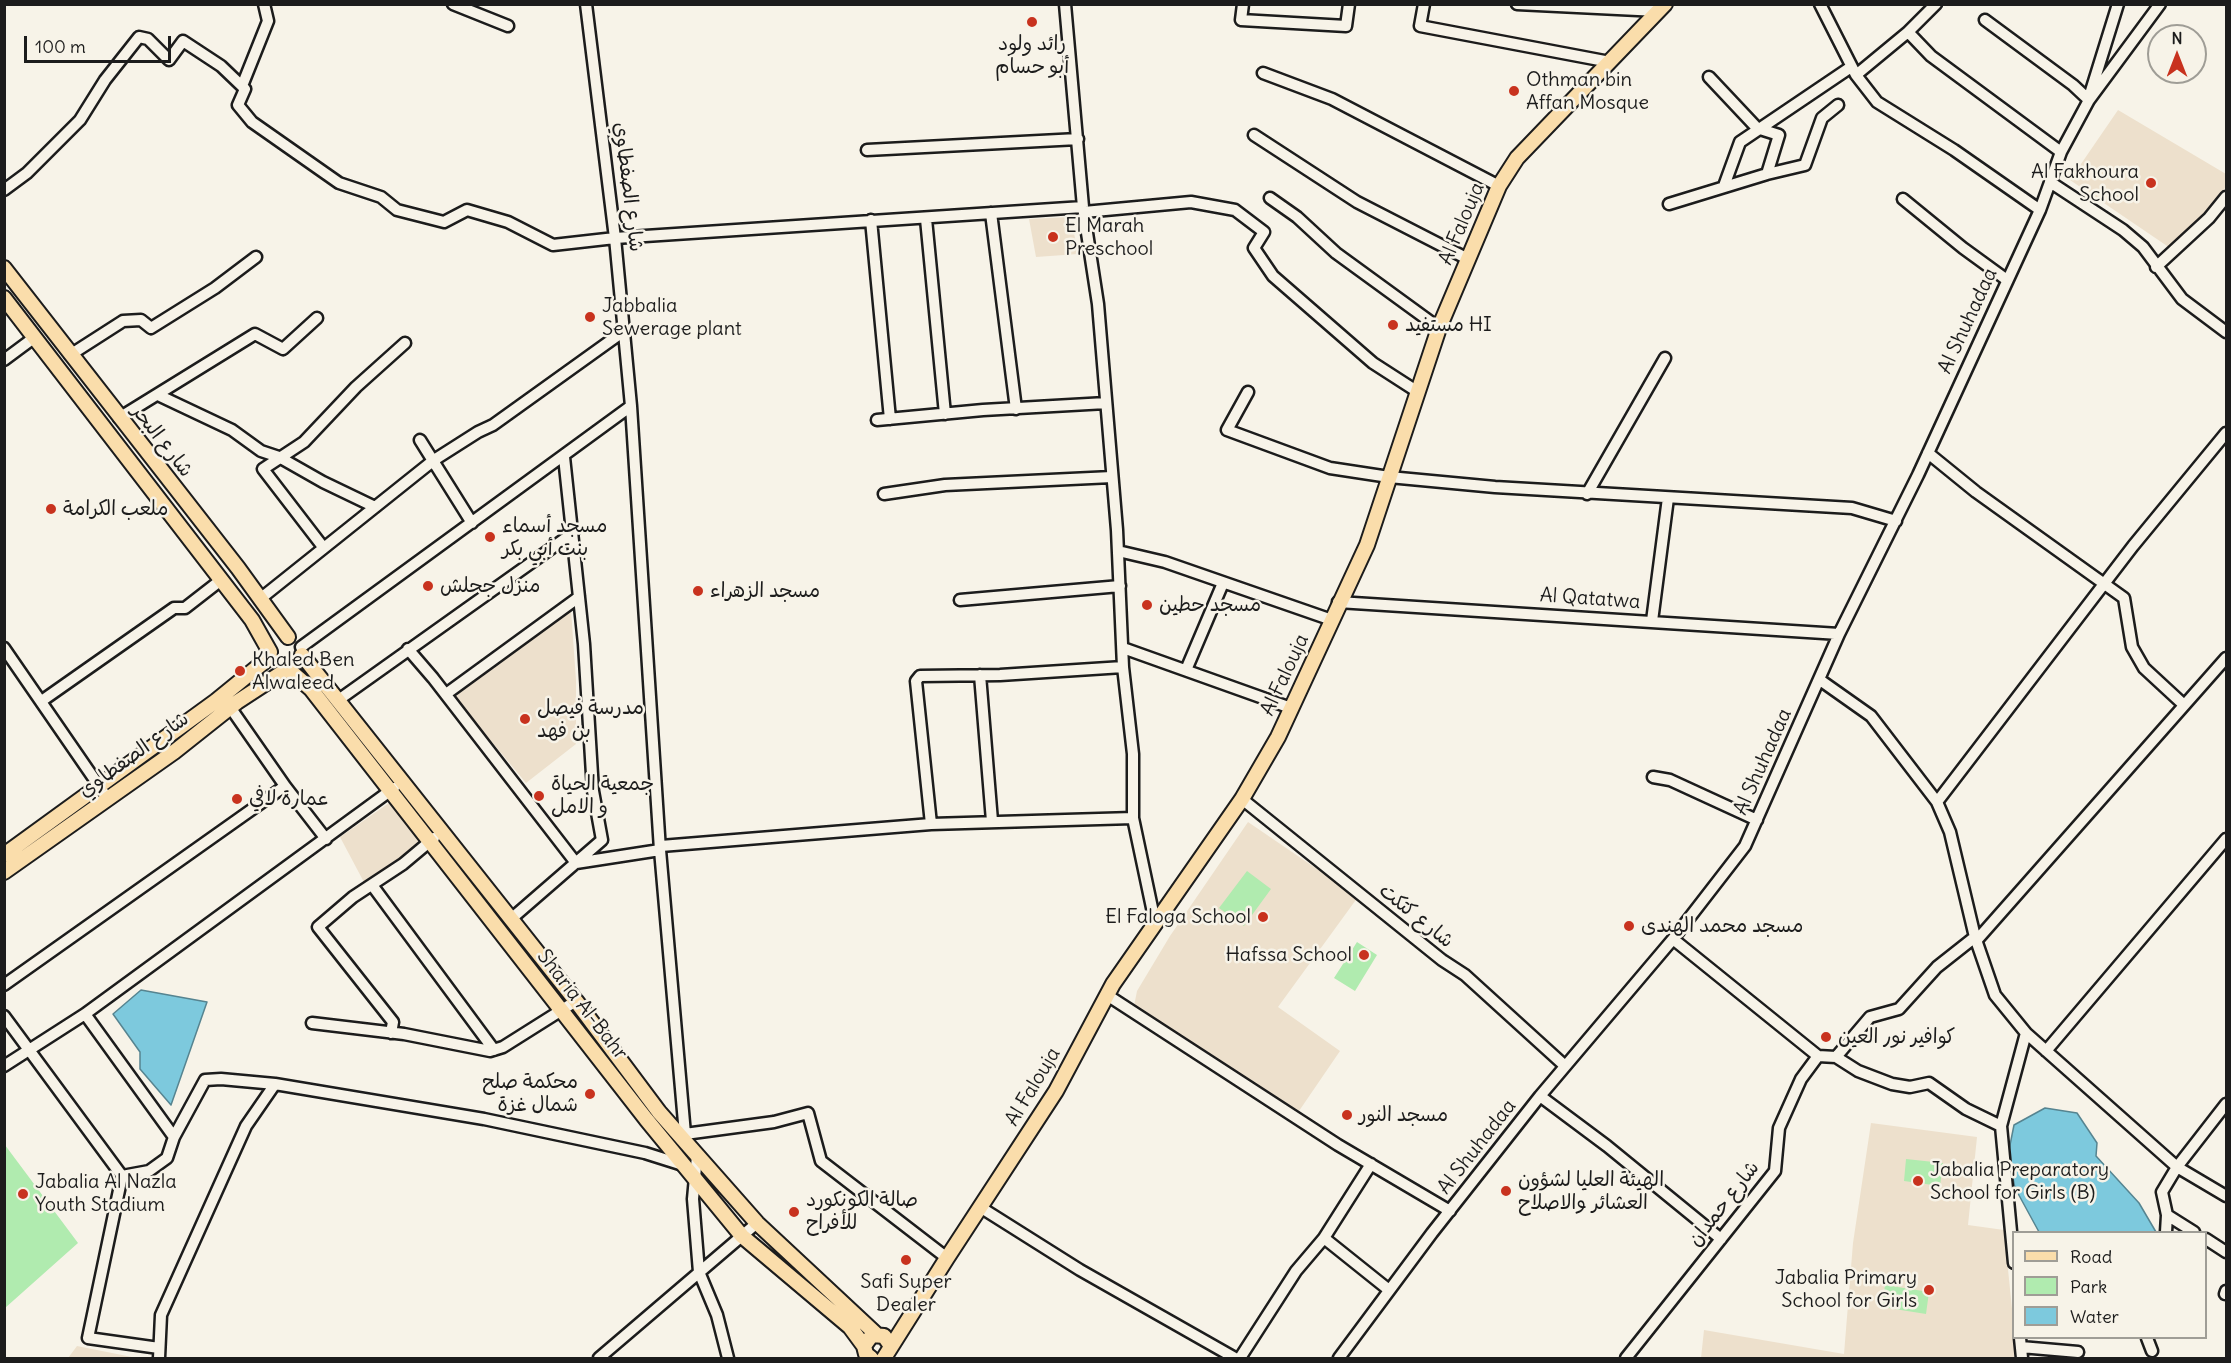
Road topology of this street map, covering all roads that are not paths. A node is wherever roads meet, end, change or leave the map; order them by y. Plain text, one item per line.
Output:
1 (264, 4) edge
2 (453, 4) edge
3 (586, 4) edge
4 (1065, 4) edge
5 (1243, 4) edge
6 (1349, 4) edge
7 (1424, 4) edge
8 (1517, 4) edge
9 (1820, 4) edge
10 (1936, 4) edge
11 (2118, 4) edge
12 (2160, 4) edge
13 (1661, 8) edge
14 (1985, 20) dead end
15 (508, 26) dead end
16 (1908, 32) junction
17 (1610, 62) junction
18 (1854, 71) junction
19 (1263, 73) dead end
20 (1709, 76) dead end
21 (242, 86) junction
22 (2089, 100) junction
23 (1838, 105) dead end
24 (1757, 128) junction
25 (1254, 135) dead end
26 (1078, 139) junction
27 (867, 150) dead end
28 (2061, 152) junction
29 (1767, 174) junction
30 (2050, 182) junction
31 (1499, 186) junction
32 (1724, 186) junction
33 (4, 190) edge
34 (2226, 197) edge
35 (1270, 198) dead end
36 (1903, 199) dead end
37 (1669, 204) dead end
38 (1083, 210) junction
39 (2040, 210) junction
40 (991, 213) junction
41 (926, 219) junction
42 (871, 220) junction
43 (615, 238) junction
44 (256, 257) dead end
45 (1468, 258) junction
46 (2156, 267) junction
47 (4, 268) edge
48 (2007, 280) junction
49 (4, 298) edge
50 (317, 318) dead end
51 (1439, 328) junction
52 (624, 332) junction
53 (2226, 333) edge
54 (35, 337) junction
55 (405, 343) dead end
56 (70, 355) junction
57 (1665, 358) dead end
58 (4, 360) edge
59 (1419, 392) junction
60 (1248, 393) dead end
61 (158, 395) junction
62 (1106, 403) junction
63 (632, 406) junction
64 (1016, 409) junction
65 (945, 414) junction
66 (119, 418) junction
67 (890, 419) junction
68 (878, 420) dead end
69 (2226, 433) edge
70 (420, 440) dead end
71 (1928, 453) junction
72 (279, 457) junction
73 (564, 457) junction
74 (434, 460) junction
75 (1112, 477) junction
76 (1389, 477) junction
77 (1587, 494) junction
78 (884, 495) dead end
79 (1668, 498) junction
80 (375, 507) junction
81 (1896, 521) junction
82 (472, 523) junction
83 (573, 533) junction
84 (323, 547) junction
85 (1118, 551) junction
86 (221, 580) junction
87 (1223, 583) junction
88 (2104, 583) junction
89 (1120, 586) junction
90 (579, 597) junction
91 (260, 599) junction
92 (960, 600) dead end
93 (1338, 602) junction
94 (1332, 620) junction
95 (1652, 621) junction
96 (1839, 634) junction
97 (288, 638) junction
98 (4, 648) edge
99 (1123, 648) junction
100 (408, 649) junction
101 (302, 651) junction
102 (270, 655) junction
103 (2226, 658) edge
104 (1123, 668) junction
105 (287, 670) junction
106 (1186, 670) junction
107 (980, 675) junction
108 (1820, 680) junction
109 (446, 694) junction
110 (42, 700) junction
111 (337, 701) junction
112 (2184, 705) junction
113 (230, 707) junction
114 (1291, 708) junction
115 (1653, 777) dead end
116 (97, 786) junction
117 (285, 786) junction
118 (396, 786) junction
119 (1242, 798) junction
120 (108, 800) junction
121 (1937, 802) junction
122 (1133, 818) junction
123 (1757, 820) junction
124 (992, 821) dead end
125 (931, 824) junction
126 (436, 837) junction
127 (326, 839) junction
128 (2226, 839) edge
129 (660, 848) junction
130 (4, 855) edge
131 (576, 863) junction
132 (4, 872) edge
133 (372, 885) junction
134 (511, 919) junction
135 (1155, 922) junction
136 (1673, 939) junction
137 (1975, 939) junction
138 (4, 985) edge
139 (1107, 995) junction
140 (576, 1001) junction
141 (561, 1010) junction
142 (85, 1014) junction
143 (4, 1016) edge
144 (312, 1023) dead end
145 (391, 1033) junction
146 (2026, 1033) junction
147 (494, 1050) junction
148 (29, 1051) junction
149 (2046, 1051) junction
150 (1818, 1056) junction
151 (1836, 1057) junction
152 (1564, 1065) junction
153 (4, 1066) edge
154 (274, 1084) junction
155 (1540, 1096) junction
156 (2226, 1104) edge
157 (2001, 1126) junction
158 (682, 1135) junction
159 (174, 1137) junction
160 (697, 1156) junction
161 (1371, 1164) junction
162 (683, 1165) junction
163 (2177, 1167) junction
164 (122, 1176) junction
165 (693, 1177) junction
166 (2226, 1196) edge
167 (980, 1207) junction
168 (1450, 1210) junction
169 (2167, 1215) junction
170 (757, 1223) junction
171 (2166, 1231) edge
172 (2191, 1231) edge
173 (742, 1236) junction
174 (1324, 1238) junction
175 (1720, 1239) junction
176 (2207, 1240) edge
177 (2012, 1252) edge
178 (2226, 1252) edge
179 (947, 1258) junction
180 (699, 1272) junction
181 (1389, 1290) junction
182 (876, 1334) junction
183 (2147, 1339) edge
184 (2020, 1342) edge
185 (864, 1346) junction
186 (159, 1349) edge
187 (2152, 1351) dead end
188 (2078, 1352) dead end
189 (887, 1355) edge
190 (1341, 1358) edge
191 (599, 1359) edge
192 (728, 1359) edge
193 (871, 1359) edge
194 (1235, 1359) edge
195 (1240, 1359) edge
196 (1626, 1359) edge
197 (2022, 1359) edge

1 - 21 street
2 - 15 street
3 - 43 street, شارع الصفطاوي
4 - 26 street
5 - 6 street
7 - 17 street
8 - 13 street
9 - 18 street
10 - 16 street
11 - 22 street
12 - 22 street
13 - 17 main road, Al Falouja
14 - 22 street
16 - 18 street
16 - 28 street
17 - 31 main road, Al Falouja
18 - 24 street
18 - 39 street
19 - 31 street
20 - 24 street
21 - 33 street
21 - 43 street
22 - 28 street, Al Shuhadaa
23 - 29 street
24 - 29 street
24 - 32 street
25 - 45 street
26 - 27 street
26 - 38 street
28 - 30 street, Al Shuhadaa
29 - 32 street
30 - 39 street, Al Shuhadaa
30 - 46 street
31 - 45 main road, Al Falouja
32 - 37 street
34 - 46 street
35 - 51 street
36 - 48 street
38 - 40 street
38 - 59 street
38 - 62 street
39 - 48 street, Al Shuhadaa
40 - 41 street
40 - 64 street
41 - 42 street
41 - 65 street
42 - 43 street
42 - 67 street
43 - 52 street, شارع الصفطاوي
44 - 56 street
45 - 51 main road, Al Falouja
46 - 53 street
47 - 56 main road, شارع البحر
48 - 71 street, Al Shuhadaa
49 - 54 main road, شارع البحر
50 - 61 street
51 - 59 main road, Al Falouja
52 - 63 street, شارع الصفطاوي
52 - 74 street
54 - 58 street
54 - 86 main road, شارع البحر
55 - 72 street
56 - 66 main road, شارع البحر
57 - 77 street
59 - 76 main road, Al Falouja
60 - 76 street
61 - 66 street
61 - 72 street
62 - 64 street
62 - 75 street
63 - 73 street
63 - 129 street, شارع الصفطاوي
64 - 65 street
65 - 67 street
66 - 91 main road, شارع البحر
67 - 68 street
69 - 88 street
70 - 74 street
71 - 81 street, Al Shuhadaa
71 - 88 street
72 - 80 street
72 - 84 street
73 - 82 street
73 - 83 street
74 - 80 street
74 - 82 street
75 - 78 street
75 - 85 street
76 - 77 street
76 - 93 main road, Al Falouja
77 - 79 street
79 - 81 street
79 - 95 street
80 - 84 street
81 - 96 street, Al Shuhadaa
82 - 101 street
83 - 90 street
83 - 100 street
84 - 91 street
85 - 87 street
85 - 89 street
86 - 102 main road, شارع البحر
86 - 110 street
87 - 94 street
87 - 106 street
88 - 112 street
88 - 121 street
89 - 92 street
89 - 99 street
90 - 109 street
90 - 131 street
91 - 97 main road, شارع البحر
93 - 94 main road, Al Falouja
93 - 95 street, Al Qatatwa
94 - 114 main road, Al Falouja
95 - 96 street, Al Qatatwa
96 - 108 street, Al Shuhadaa
97 - 101 main road
97 - 102 main road
98 - 110 street
99 - 104 street
99 - 106 street
100 - 109 street
100 - 111 street
101 - 105 main road
101 - 111 main road, Sharia Al-Bahr
102 - 105 main road
102 - 116 main road, شارع الصفطاوي
103 - 112 street
104 - 107 street
104 - 122 street
105 - 113 main road, شارع الصفطاوي
105 - 118 main road, Sharia Al-Bahr
106 - 114 street
107 - 124 street
107 - 125 street
108 - 121 street
108 - 123 street, Al Shuhadaa
109 - 131 street
110 - 116 street
111 - 118 main road, Sharia Al-Bahr
112 - 137 street
113 - 117 street
113 - 120 main road, شارع الصفطاوي
114 - 119 main road, Al Falouja
115 - 123 street
116 - 120 street
116 - 130 main road, شارع الصفطاوي
117 - 127 street
117 - 138 street
118 - 126 main road, Sharia Al-Bahr
118 - 127 street
119 - 135 main road, Al Falouja
119 - 152 street, شارع كتكت
120 - 132 main road, شارع الصفطاوي
121 - 137 street
122 - 125 street
122 - 135 street
123 - 136 street, Al Shuhadaa
125 - 129 street
126 - 133 street
126 - 134 main road, Sharia Al-Bahr
126 - 141 main road, Sharia Al-Bahr
127 - 142 street
128 - 149 street
129 - 131 street
129 - 158 street, شارع الصفطاوي
131 - 134 street
133 - 145 street
133 - 147 street
134 - 140 main road, Sharia Al-Bahr
135 - 139 main road, Al Falouja
136 - 150 street
136 - 152 street, Al Shuhadaa
137 - 146 street
137 - 151 street
139 - 161 street
139 - 167 main road, Al Falouja
140 - 141 street
140 - 158 main road, Sharia Al-Bahr
141 - 147 street
141 - 162 main road, Sharia Al-Bahr
142 - 148 street
142 - 159 street
143 - 148 street
144 - 145 street
145 - 147 street
146 - 149 street
146 - 157 street
148 - 153 street
148 - 164 street
149 - 163 street
150 - 151 street
150 - 175 street, شارع حمدان
151 - 157 street
152 - 155 street, Al Shuhadaa
154 - 159 street
154 - 162 street
154 - 186 street
155 - 168 street, Al Shuhadaa
155 - 175 street
156 - 163 street
157 - 177 street
158 - 160 main road, Sharia Al-Bahr
158 - 179 street
159 - 164 street
160 - 165 street
160 - 170 main road, Sharia Al-Bahr
161 - 168 street
161 - 174 street
162 - 165 main road, Sharia Al-Bahr
163 - 166 street
163 - 169 street
164 - 186 street
165 - 173 main road, Sharia Al-Bahr
165 - 180 street
167 - 179 main road, Al Falouja
167 - 194 street
168 - 181 street, Al Shuhadaa
169 - 171 street
169 - 172 street
170 - 173 street
170 - 182 main road, Sharia Al-Bahr
173 - 180 street
173 - 185 main road, Sharia Al-Bahr
174 - 181 street
174 - 195 street
175 - 196 street, شارع حمدان
176 - 178 street
179 - 189 main road, Al Falouja
180 - 191 street
180 - 192 street
181 - 190 street, Al Shuhadaa
182 - 185 main road
182 - 189 main road, Sharia Al-Bahr
183 - 187 street
184 - 188 street
184 - 197 street
185 - 193 main road, Sharia Al-Bahr

